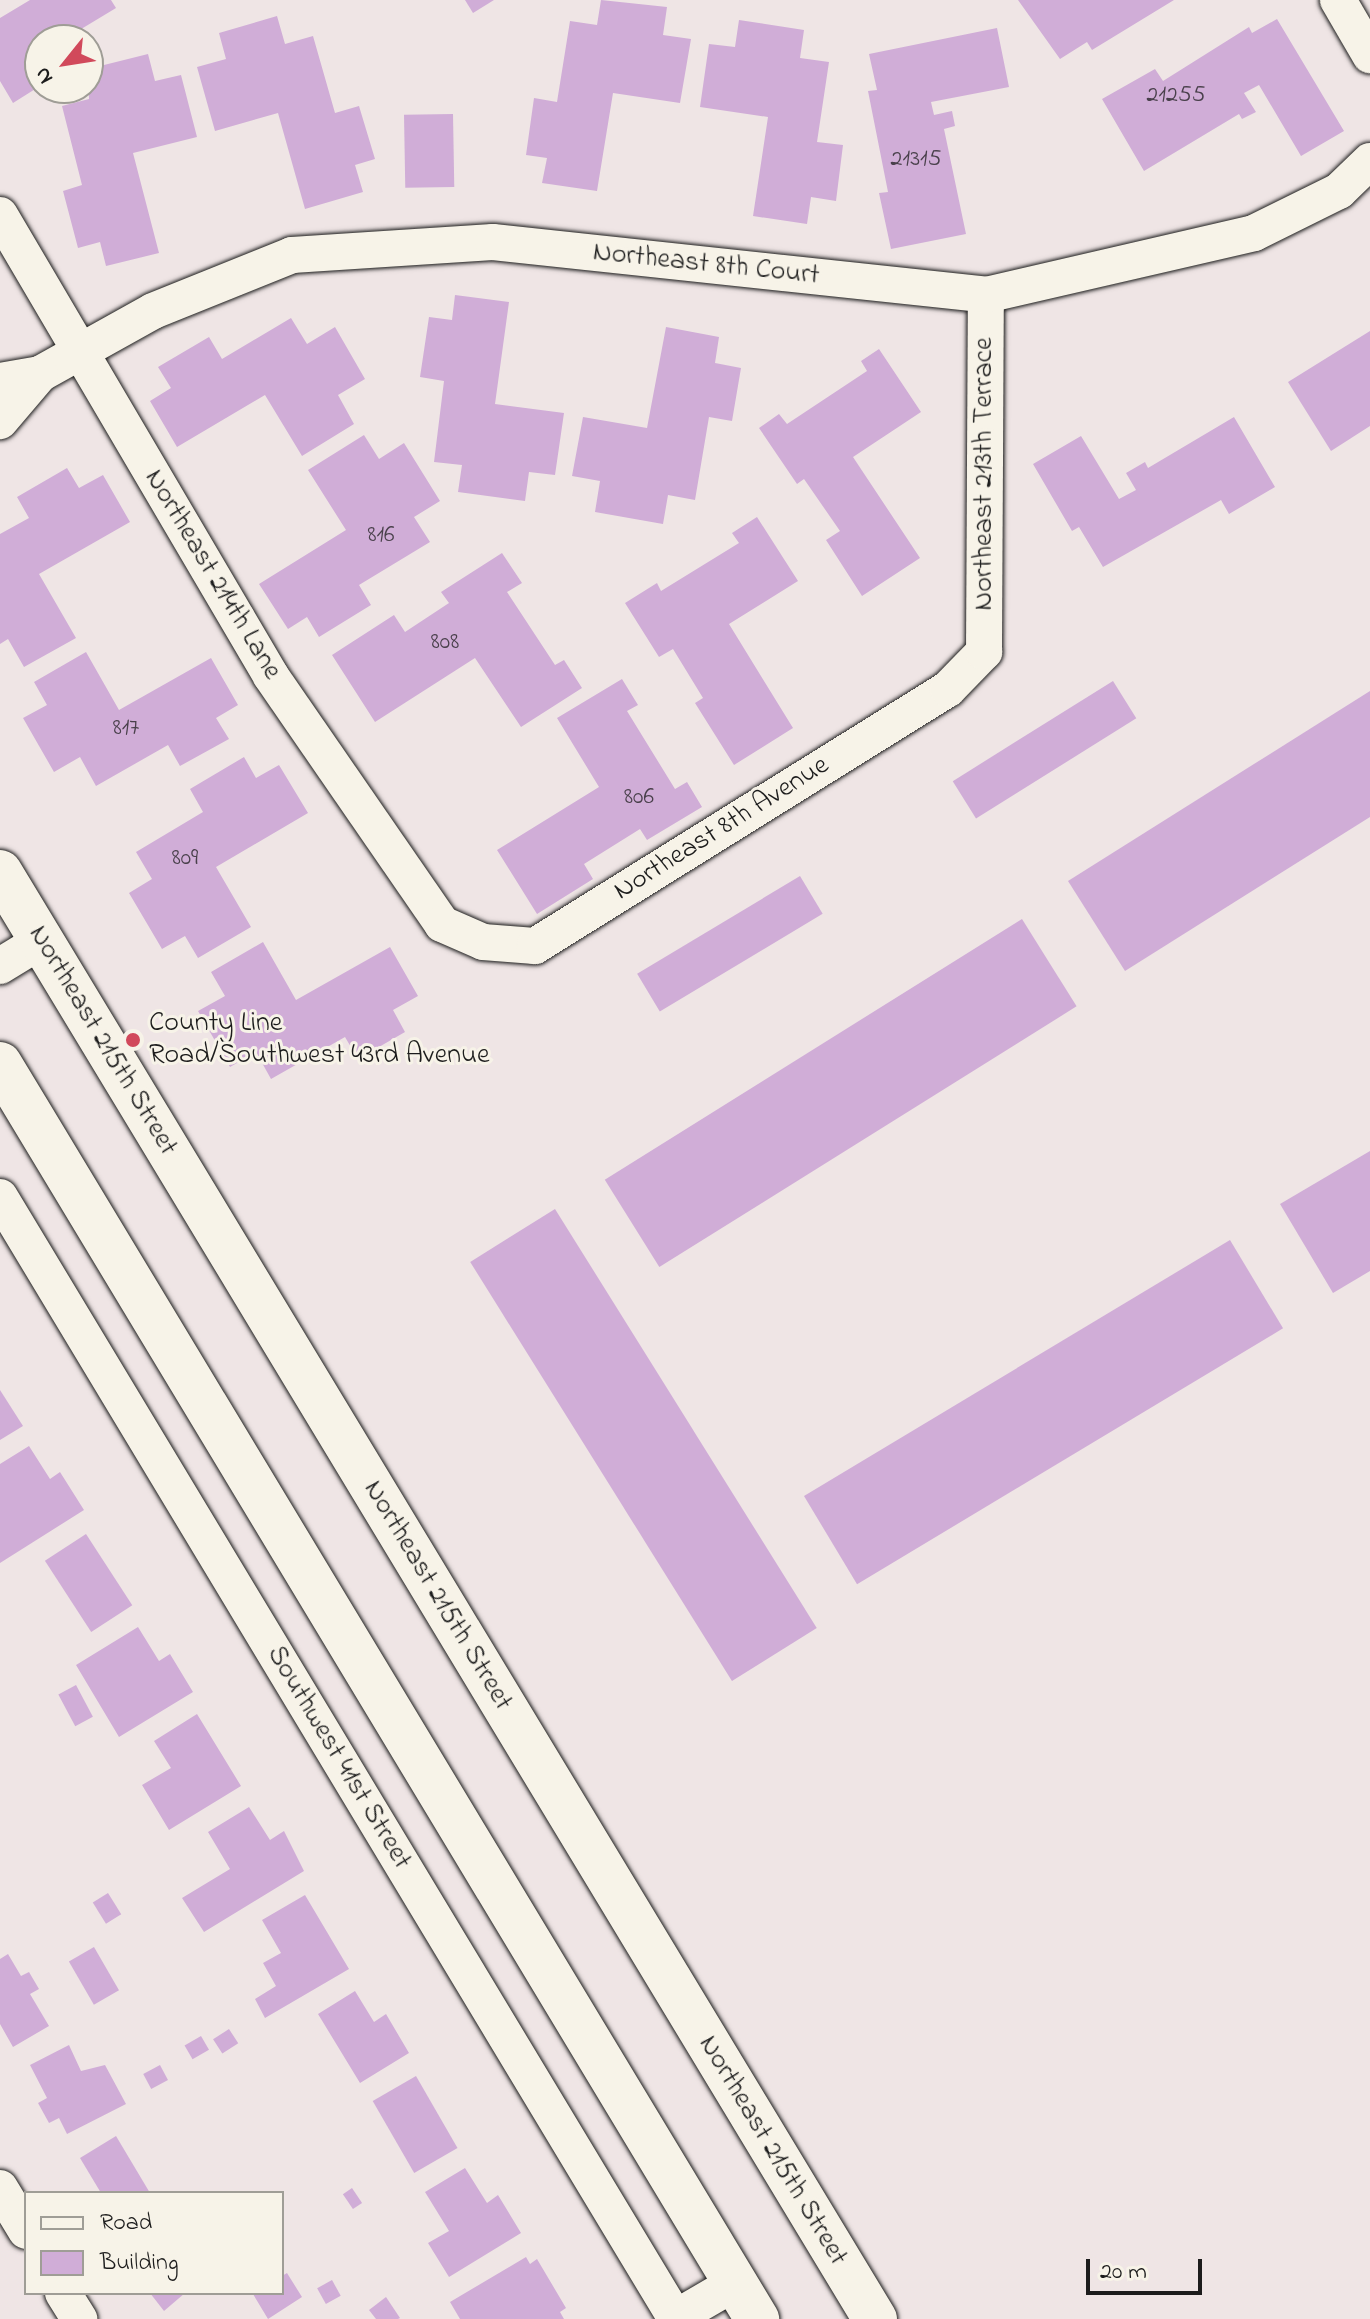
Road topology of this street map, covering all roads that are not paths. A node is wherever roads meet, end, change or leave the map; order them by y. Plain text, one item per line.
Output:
1 (1338, 0) edge
2 (1370, 55) edge
3 (1370, 161) edge
4 (0, 215) edge
5 (986, 295) junction
6 (80, 350) junction
7 (40, 374) junction
8 (0, 381) edge
9 (0, 421) edge
10 (984, 652) joint
11 (0, 872) edge
12 (442, 924) joint
13 (41, 941) junction
14 (0, 966) edge
15 (0, 1064) edge
16 (0, 1197) edge
17 (0, 2188) edge
18 (24, 2228) edge
19 (64, 2295) edge
20 (746, 2301) edge
21 (676, 2318) edge
22 (79, 2319) edge
23 (875, 2319) edge

1 - 2 street
3 - 5 street, Northeast 8th Court
4 - 6 street, Northeast 214th Lane
5 - 6 street, Northeast 8th Court
5 - 10 street, Northeast 213th Terrace
6 - 7 street, Northeast 8th Court
6 - 12 street, Northeast 214th Lane
7 - 8 street, Northeast 8th Court
7 - 9 street, Northeast 8th Court
10 - 12 street, Northeast 8th Avenue
11 - 13 street, Northeast 215th Street
13 - 14 street
13 - 23 street, Northeast 215th Street
15 - 20 street
16 - 21 street, Southwest 41st Street
17 - 18 street
19 - 22 street
20 - 21 street

